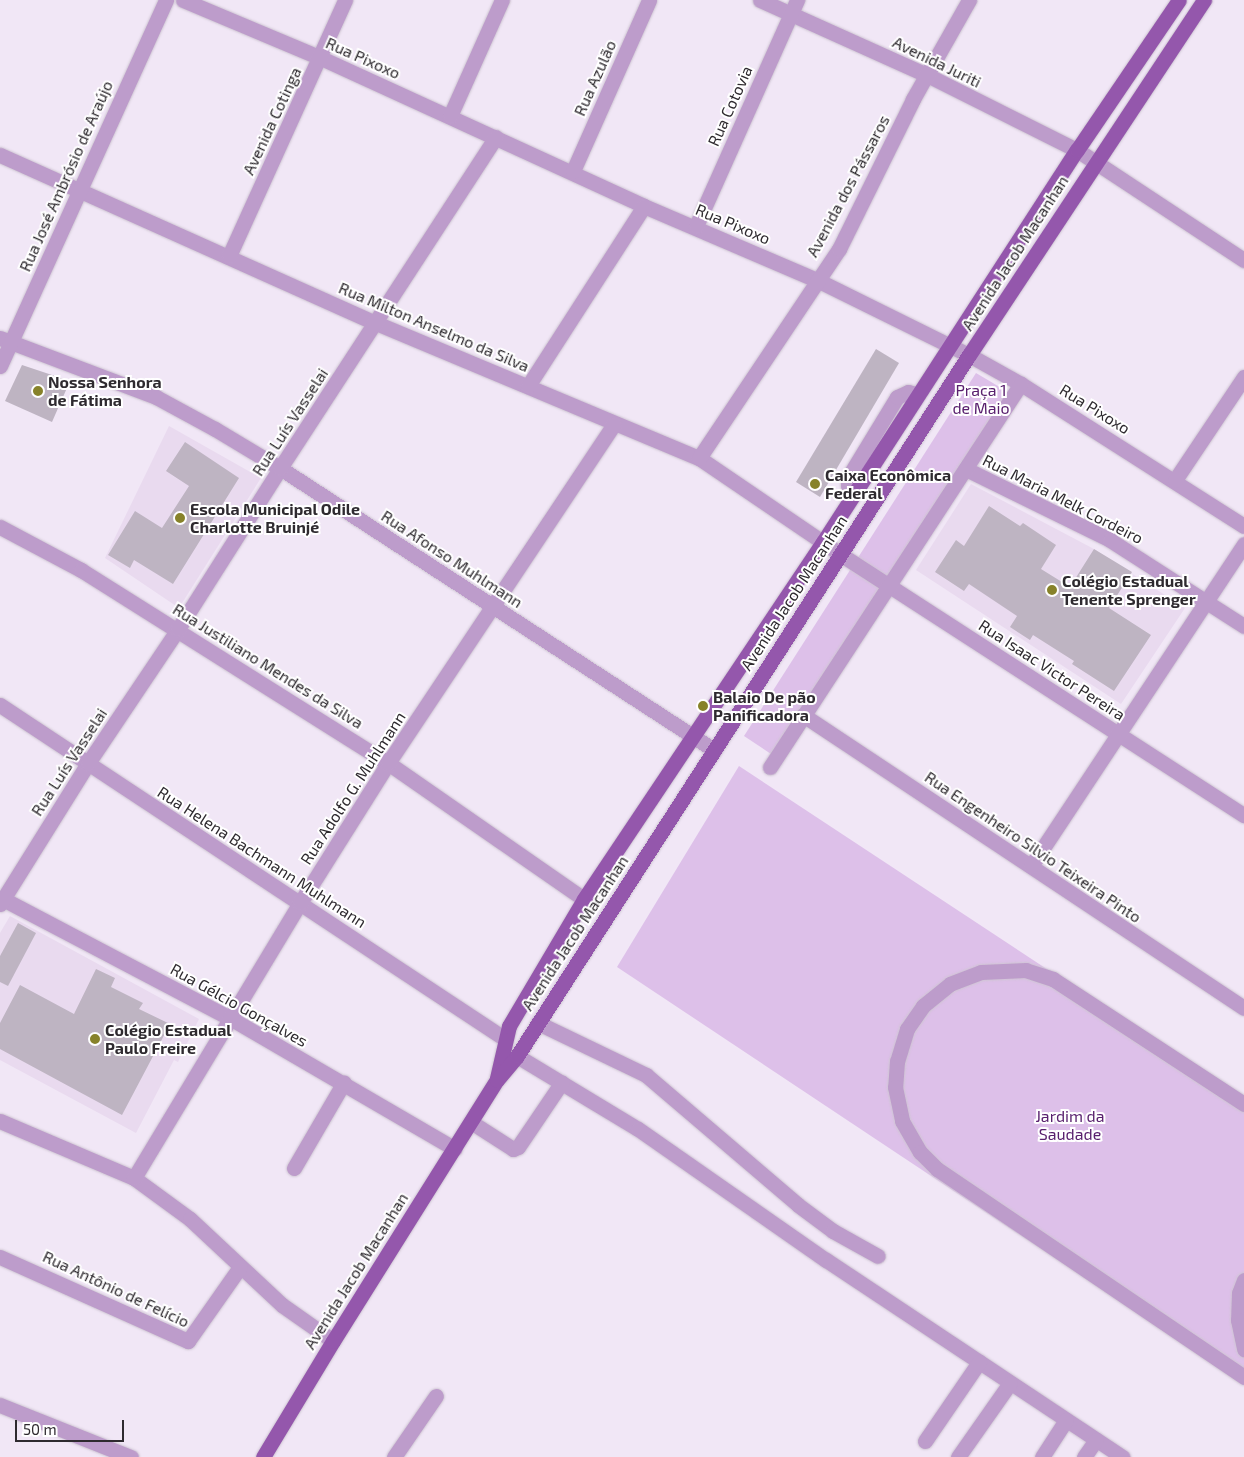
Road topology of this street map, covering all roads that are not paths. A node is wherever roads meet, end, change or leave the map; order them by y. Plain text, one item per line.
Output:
1 (166, 0) edge
2 (346, 0) edge
3 (502, 0) edge
4 (649, 0) edge
5 (760, 0) edge
6 (969, 0) edge
7 (1179, 0) edge
8 (1204, 0) edge
9 (191, 2) edge
10 (794, 6) edge
11 (321, 58) junction
12 (927, 75) junction
13 (450, 116) junction
14 (496, 136) junction
15 (1077, 150) junction
16 (0, 155) edge
17 (1096, 161) junction
18 (573, 171) junction
19 (78, 190) junction
20 (644, 206) junction
21 (696, 226) junction
22 (229, 256) junction
23 (1244, 260) edge
24 (817, 280) junction
25 (376, 323) junction
26 (5, 340) edge
27 (948, 346) junction
28 (969, 355) junction
29 (0, 366) edge
30 (1244, 377) edge
31 (1021, 384) junction
32 (528, 386) junction
33 (614, 424) junction
34 (698, 458) junction
35 (280, 468) junction
36 (966, 469) junction
37 (1175, 480) junction
38 (1244, 526) edge
39 (0, 527) edge
40 (823, 542) junction
41 (1244, 544) edge
42 (840, 554) junction
43 (890, 586) junction
44 (1206, 601) junction
45 (492, 605) junction
46 (1244, 626) edge
47 (178, 629) junction
48 (0, 705) edge
49 (803, 715) junction
50 (1118, 733) junction
51 (692, 737) junction
52 (714, 750) junction
53 (88, 763) junction
54 (388, 763) junction
55 (770, 767) dead end
56 (1244, 815) edge
57 (1031, 866) junction
58 (584, 900) junction
59 (2, 901) edge
60 (300, 903) junction
61 (1244, 1008) edge
62 (230, 1018) junction
63 (535, 1027) junction
64 (505, 1038) junction
65 (517, 1056) junction
66 (497, 1080) junction
67 (344, 1082) junction
68 (562, 1082) junction
69 (1244, 1104) edge
70 (0, 1121) edge
71 (471, 1122) junction
72 (455, 1149) junction
73 (294, 1168) dead end
74 (134, 1178) junction
75 (878, 1256) dead end
76 (0, 1257) edge
77 (240, 1267) junction
78 (1244, 1280) edge
79 (332, 1341) junction
80 (1244, 1349) edge
81 (979, 1362) junction
82 (1244, 1377) edge
83 (1010, 1383) junction
84 (436, 1396) dead end
85 (0, 1405) edge
86 (1066, 1420) junction
87 (1096, 1440) junction
88 (925, 1441) dead end
89 (131, 1457) edge
90 (263, 1457) edge
91 (394, 1457) edge
92 (958, 1457) edge
93 (1042, 1457) edge
94 (1084, 1457) edge
95 (1122, 1457) edge

1 - 19 street, Rua José Ambrósio de Araújo
2 - 11 street, Avenida Cotinga
3 - 13 street
4 - 18 street, Rua Azulão
5 - 10 street, Avenida Juriti
6 - 12 street, Avenida dos Pássaros
7 - 15 main road, Avenida Jacob Macanhan
8 - 17 main road, Avenida Jacob Macanhan
9 - 11 street, Rua Pixoxo
10 - 12 street, Avenida Juriti
10 - 21 street, Rua Cotovia
11 - 13 street, Rua Pixoxo
11 - 22 street, Avenida Cotinga
12 - 15 street, Avenida Juriti
12 - 24 street, Avenida dos Pássaros
13 - 14 street, Rua Pixoxo
14 - 18 street, Rua Pixoxo
14 - 25 street, Rua Luís Vasselai
15 - 17 street, Avenida Juriti
15 - 27 main road, Avenida Jacob Macanhan
16 - 19 street, Rua Milton Anselmo da Silva
17 - 23 street, Avenida Juriti
17 - 28 main road, Avenida Jacob Macanhan
18 - 20 street, Rua Pixoxo
19 - 22 street, Rua Milton Anselmo da Silva
19 - 26 street, Rua José Ambrósio de Araújo
20 - 21 street, Rua Pixoxo
20 - 32 street
21 - 24 street, Rua Pixoxo
22 - 25 street, Rua Milton Anselmo da Silva
24 - 27 street, Rua Pixoxo
24 - 34 street, Avenida dos Pássaros
25 - 32 street, Rua Milton Anselmo da Silva
25 - 35 street, Rua Luís Vasselai
26 - 29 street, Rua José Ambrósio de Araújo
26 - 35 street, Rua Afonso Muhlmann
27 - 28 street, Rua Pixoxo
27 - 40 main road, Avenida Jacob Macanhan
28 - 31 street, Rua Pixoxo
28 - 42 main road, Avenida Jacob Macanhan
30 - 37 street
31 - 36 street
31 - 37 street, Rua Pixoxo
32 - 33 street, Rua Milton Anselmo da Silva
33 - 34 street, Rua Milton Anselmo da Silva
33 - 45 street, Rua Adolfo G. Muhlmann
34 - 40 street, Rua Milton Anselmo da Silva
35 - 45 street, Rua Afonso Muhlmann
35 - 47 street, Rua Luís Vasselai
36 - 43 street
36 - 44 street, Rua Maria Melk Cordeiro
37 - 38 street, Rua Pixoxo
39 - 47 street, Rua Justiliano Mendes da Silva
40 - 42 street, Rua Milton Anselmo da Silva
40 - 51 main road, Avenida Jacob Macanhan
41 - 44 street
42 - 43 street, Rua Isaac Victor Pereira
42 - 52 main road, Avenida Jacob Macanhan
43 - 49 street
43 - 50 street, Rua Isaac Victor Pereira
44 - 46 street, Rua Maria Melk Cordeiro
44 - 50 street
45 - 51 street, Rua Afonso Muhlmann
45 - 54 street, Rua Adolfo G. Muhlmann
47 - 53 street, Rua Luís Vasselai
47 - 54 street, Rua Justiliano Mendes da Silva
48 - 53 street, Rua Helena Bachmann Muhlmann
49 - 55 street
49 - 57 street, Rua Engenheiro Silvio Teixeira Pinto
50 - 56 street, Rua Isaac Victor Pereira
50 - 57 street
51 - 52 street, Rua Afonso Muhlmann
51 - 58 main road, Avenida Jacob Macanhan
52 - 63 main road, Avenida Jacob Macanhan
53 - 59 street, Rua Luís Vasselai
53 - 60 street, Rua Helena Bachmann Muhlmann
54 - 58 street, Rua Justiliano Mendes da Silva
54 - 60 street, Rua Adolfo G. Muhlmann
57 - 61 street, Rua Engenheiro Silvio Teixeira Pinto
58 - 64 main road, Avenida Jacob Macanhan
59 - 62 street, Rua Gélcio Gonçalves
60 - 62 street, Rua Adolfo G. Muhlmann
60 - 64 street, Rua Helena Bachmann Muhlmann
62 - 67 street, Rua Gélcio Gonçalves
62 - 74 street, Rua Adolfo G. Muhlmann
63 - 64 main road
63 - 65 main road, Avenida Jacob Macanhan
63 - 75 street
64 - 66 main road, Avenida Jacob Macanhan
65 - 66 main road, Avenida Jacob Macanhan
65 - 68 street
66 - 71 main road, Avenida Jacob Macanhan
67 - 72 street, Rua Gélcio Gonçalves
67 - 73 street
68 - 71 street
68 - 81 street
69 - 82 street
70 - 74 street
71 - 72 main road, Avenida Jacob Macanhan
72 - 79 main road, Avenida Jacob Macanhan
74 - 77 street
76 - 77 street, Rua Antônio de Felício
77 - 79 street
78 - 80 street
79 - 90 main road, Avenida Jacob Macanhan
81 - 83 street
81 - 88 street
83 - 86 street
83 - 92 street
84 - 91 street
85 - 89 street
86 - 87 street
86 - 93 street
87 - 94 street
87 - 95 street

